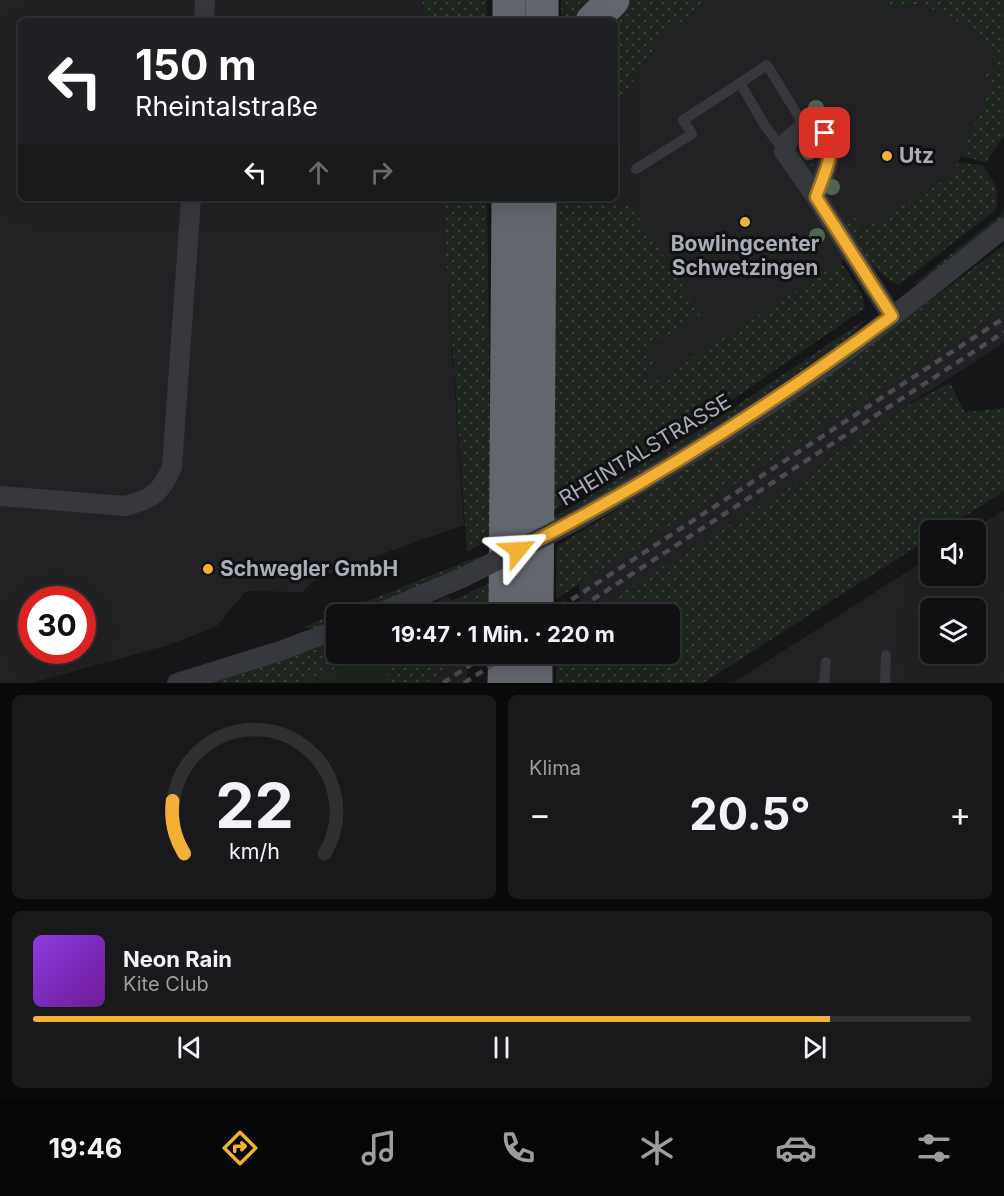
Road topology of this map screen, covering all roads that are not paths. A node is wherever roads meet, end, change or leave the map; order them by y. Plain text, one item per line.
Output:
1 (205, 0) edge
2 (509, 0) edge
3 (542, 0) edge
4 (613, 0) edge
5 (204, 18) edge
6 (509, 18) edge
7 (542, 18) edge
8 (595, 18) edge
9 (740, 83) junction
10 (805, 127) junction
11 (784, 151) junction
12 (636, 169) dead end
13 (816, 197) junction
14 (191, 201) edge
15 (508, 201) edge
16 (540, 201) edge
17 (1004, 228) edge
18 (892, 316) junction
19 (0, 496) edge
20 (401, 604) edge
21 (505, 604) edge
22 (537, 604) edge
23 (326, 634) edge
24 (886, 655) dead end
25 (826, 662) dead end
26 (505, 664) edge
27 (536, 664) edge
28 (177, 683) edge
29 (504, 683) edge
30 (536, 683) edge
31 (824, 683) edge
32 (885, 683) edge

1 - 5 street
2 - 6 highway
3 - 7 highway
4 - 8 highway
9 - 10 lane
9 - 11 lane
9 - 12 lane
10 - 11 street
10 - 13 street
11 - 13 street
13 - 18 street
14 - 19 street
15 - 21 highway
16 - 22 highway
17 - 18 street, RHEINTALSTRASSE
18 - 20 street, RHEINTALSTRASSE, bridge
23 - 28 street
24 - 32 lane
25 - 31 lane
26 - 29 highway
27 - 30 highway

